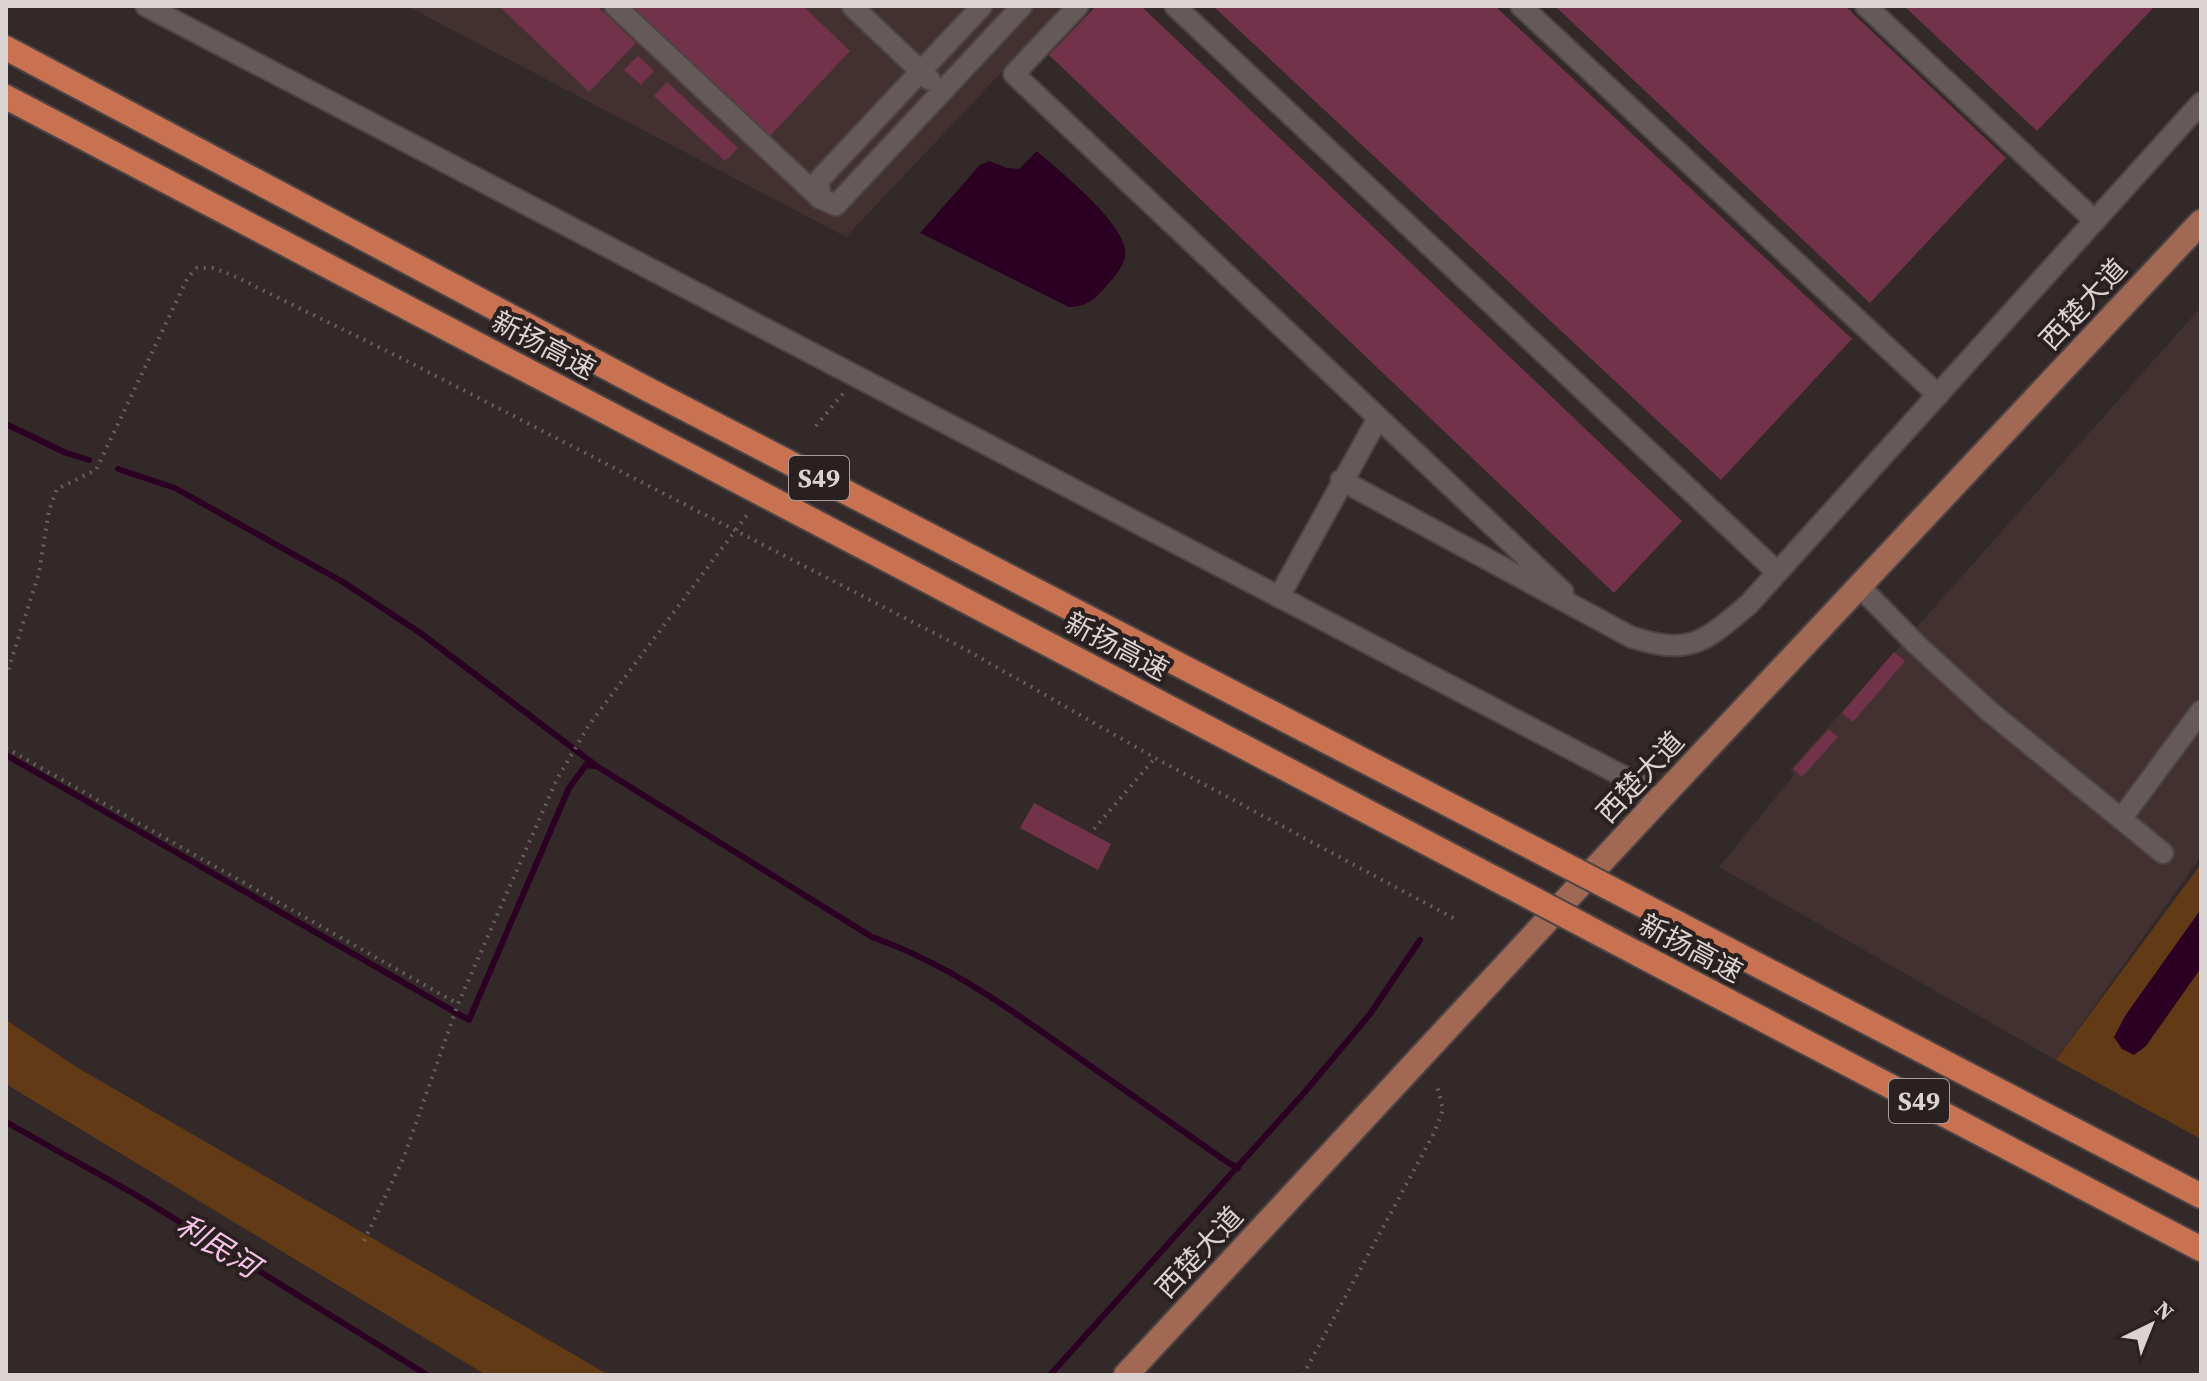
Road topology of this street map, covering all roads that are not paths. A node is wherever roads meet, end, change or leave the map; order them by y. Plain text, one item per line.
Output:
1 (146, 6) edge
2 (615, 6) edge
3 (852, 6) edge
4 (982, 6) edge
5 (1022, 6) edge
6 (1078, 6) edge
7 (1175, 6) edge
8 (1521, 6) edge
9 (1866, 6) edge
10 (6, 48) edge
11 (921, 72) junction
12 (943, 90) junction
13 (6, 97) edge
14 (2201, 103) edge
15 (820, 198) junction
16 (2095, 221) junction
17 (2201, 222) edge
18 (1938, 395) junction
19 (1378, 418) junction
20 (1341, 480) junction
21 (1777, 572) junction
22 (1859, 586) junction
23 (1279, 597) junction
24 (1583, 611) junction
25 (2201, 711) edge
26 (1656, 803) junction
27 (2121, 819) junction
28 (2163, 853) dead end
29 (2201, 1196) edge
30 (2201, 1249) edge
31 (1126, 1375) edge

1 - 23 street
2 - 15 street
3 - 11 street
4 - 11 street
5 - 12 street
6 - 19 street
7 - 21 street
8 - 18 street
9 - 16 street
10 - 29 highway, 新扬高速 / S49, bridge
11 - 12 street
11 - 15 street
12 - 15 street
13 - 30 highway, 新扬高速 / S49, bridge
14 - 16 street
16 - 18 street
17 - 22 main road, 西楚大道
18 - 21 street
19 - 20 street
19 - 24 street
20 - 23 street
20 - 24 street
21 - 24 street
22 - 26 main road, 西楚大道
22 - 27 street
23 - 26 street
25 - 27 street
26 - 31 main road, 西楚大道
27 - 28 street

